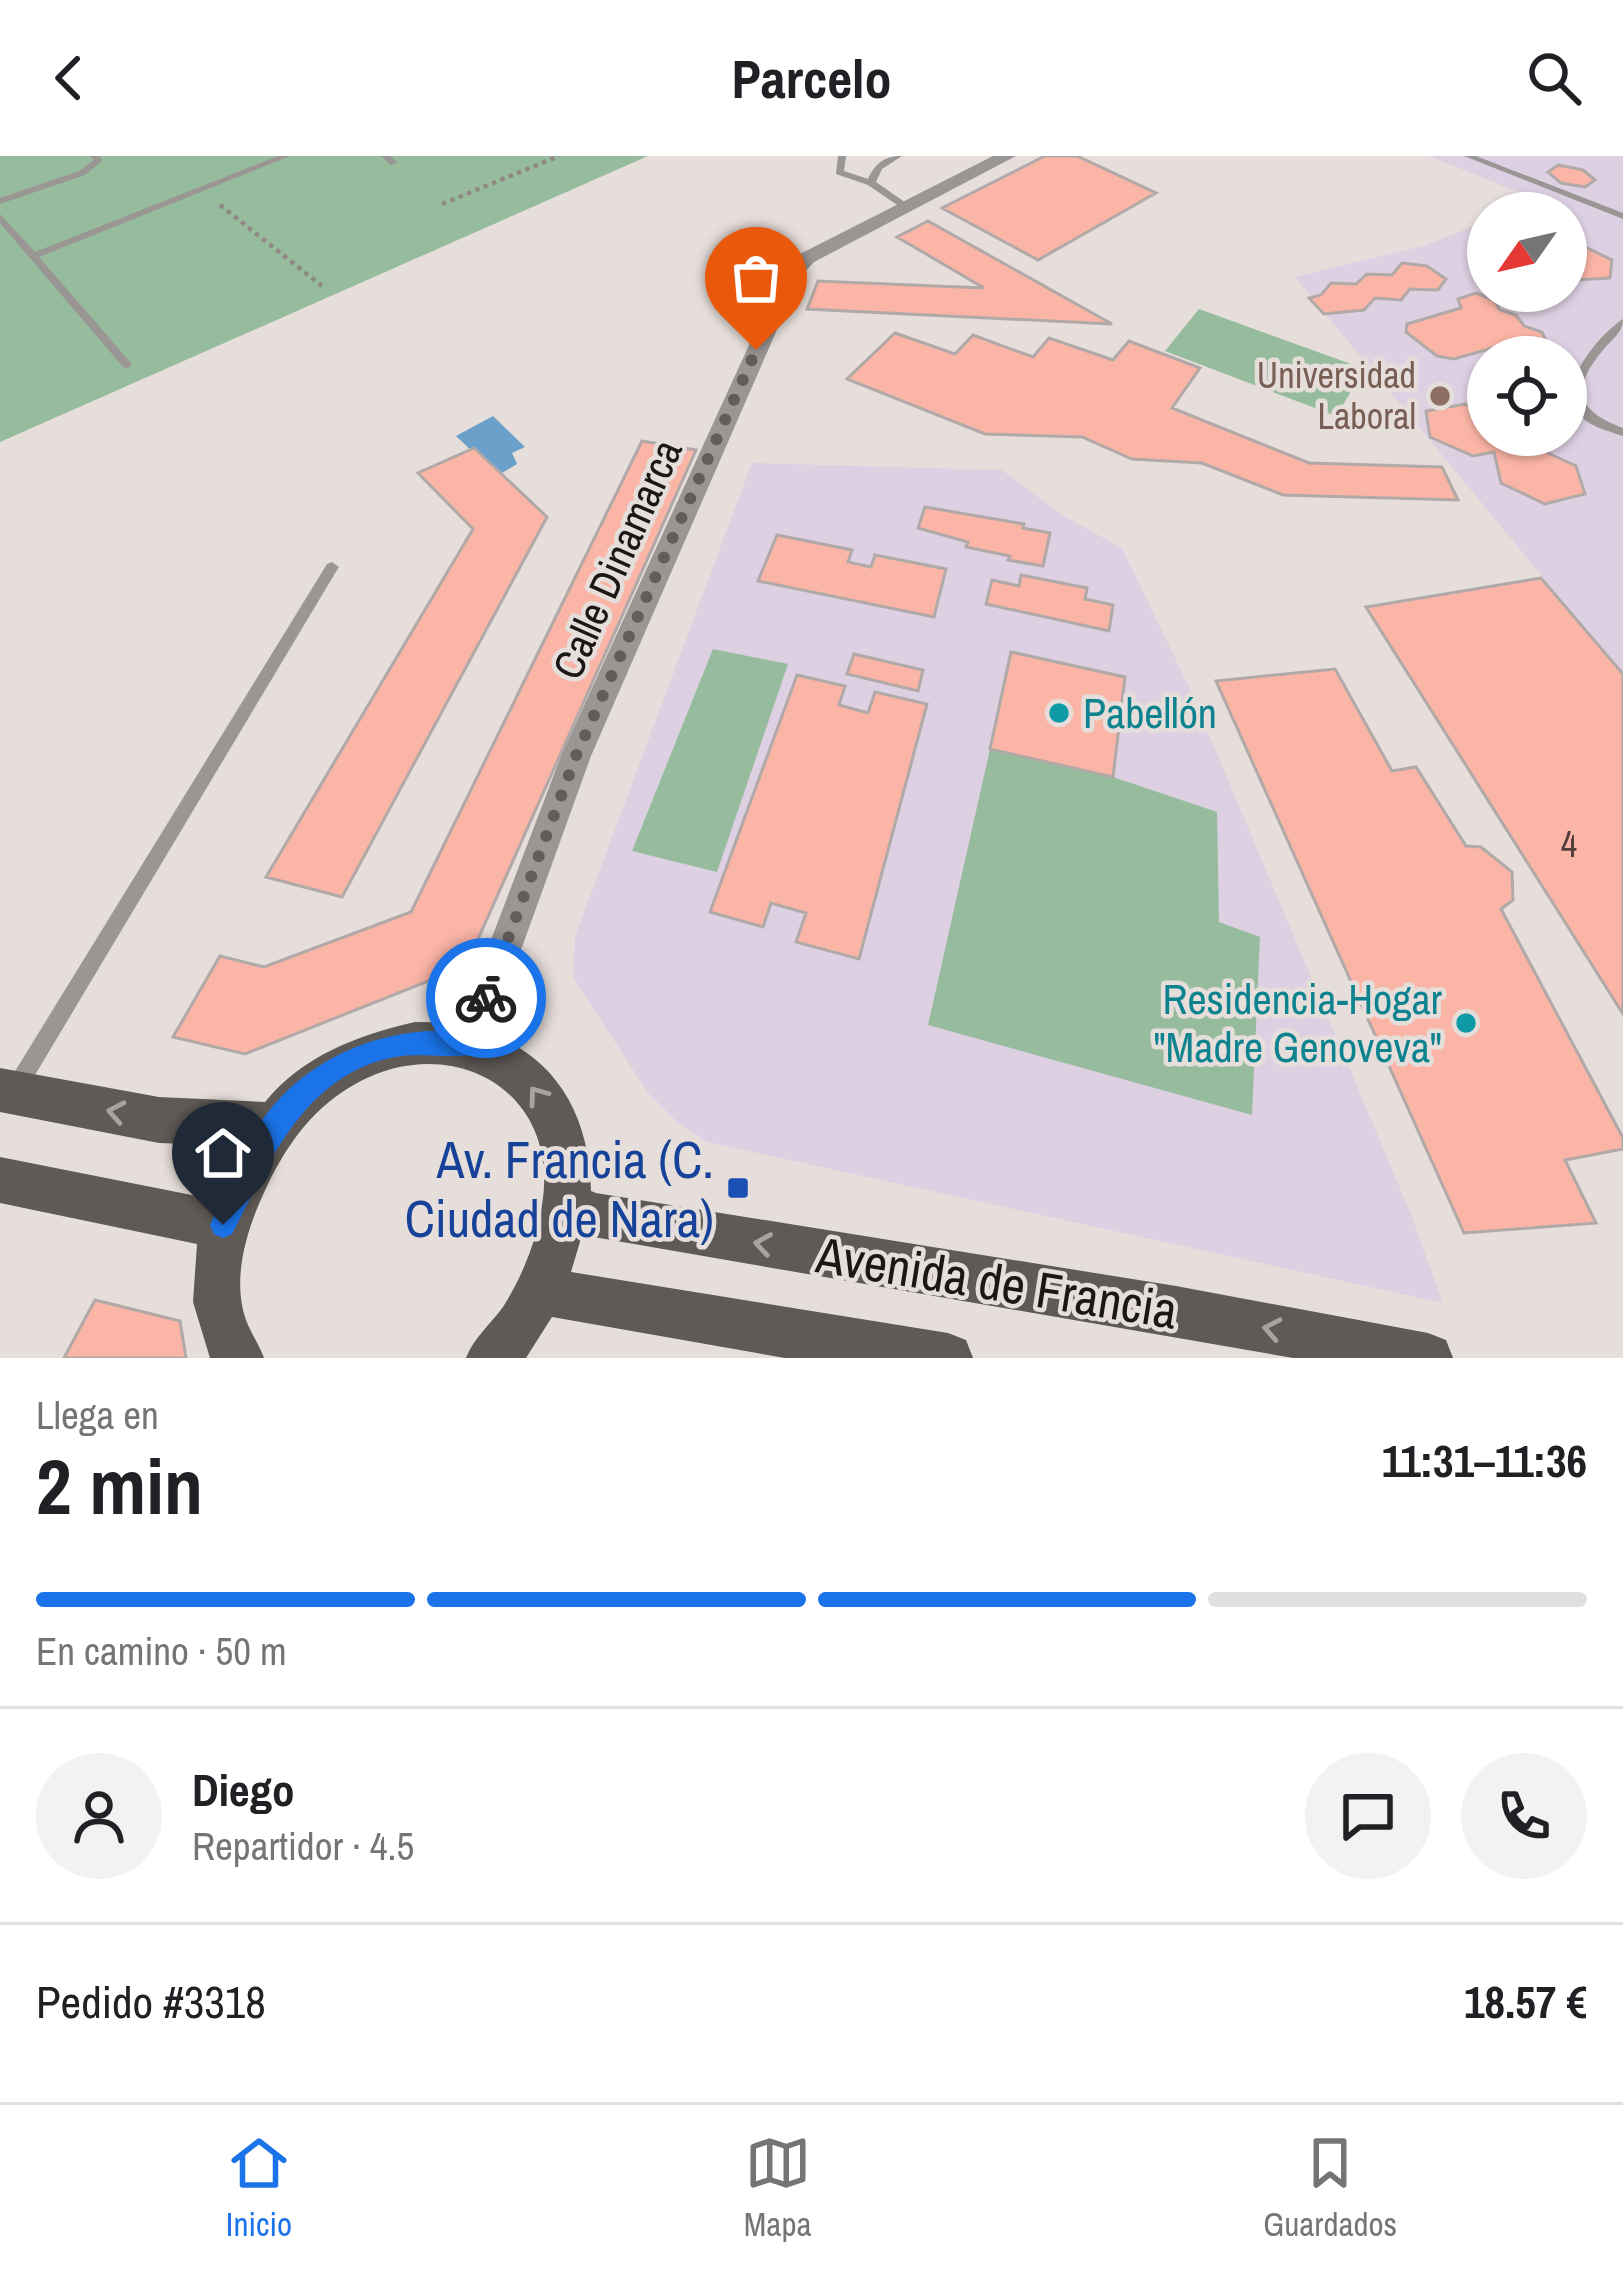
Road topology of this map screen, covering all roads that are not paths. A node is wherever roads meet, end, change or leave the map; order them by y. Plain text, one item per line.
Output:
1 (94, 156) edge
2 (286, 156) edge
3 (842, 156) edge
4 (898, 156) edge
5 (1006, 156) edge
6 (1468, 156) edge
7 (872, 182) junction
8 (0, 201) edge
9 (906, 207) junction
10 (1623, 216) edge
11 (0, 217) edge
12 (33, 256) junction
13 (1623, 322) edge
14 (127, 365) dead end
15 (1623, 432) edge
16 (332, 567) dead end
17 (470, 1045) junction
18 (7, 1091) edge
19 (274, 1125) junction
20 (0, 1180) edge
21 (567, 1205) junction
22 (223, 1225) junction
23 (542, 1290) junction
24 (239, 1358) edge
25 (490, 1358) edge
26 (948, 1358) edge
27 (1428, 1358) edge

1 - 8 lane
2 - 12 lane
3 - 7 lane
4 - 7 lane
5 - 9 street, Calle Dinamarca
6 - 10 lane
7 - 9 lane
9 - 17 street, Calle Dinamarca
11 - 12 lane
12 - 14 lane
13 - 15 lane
16 - 18 lane
17 - 19 main road
21 -> 17 main road
19 -> 18 main road
19 - 22 main road
20 - 22 main road
21 - 23 main road
27 -> 21 main road, Avenida de Francia
22 - 24 main road
23 - 25 main road
23 - 26 main road, Avenida de Francia

